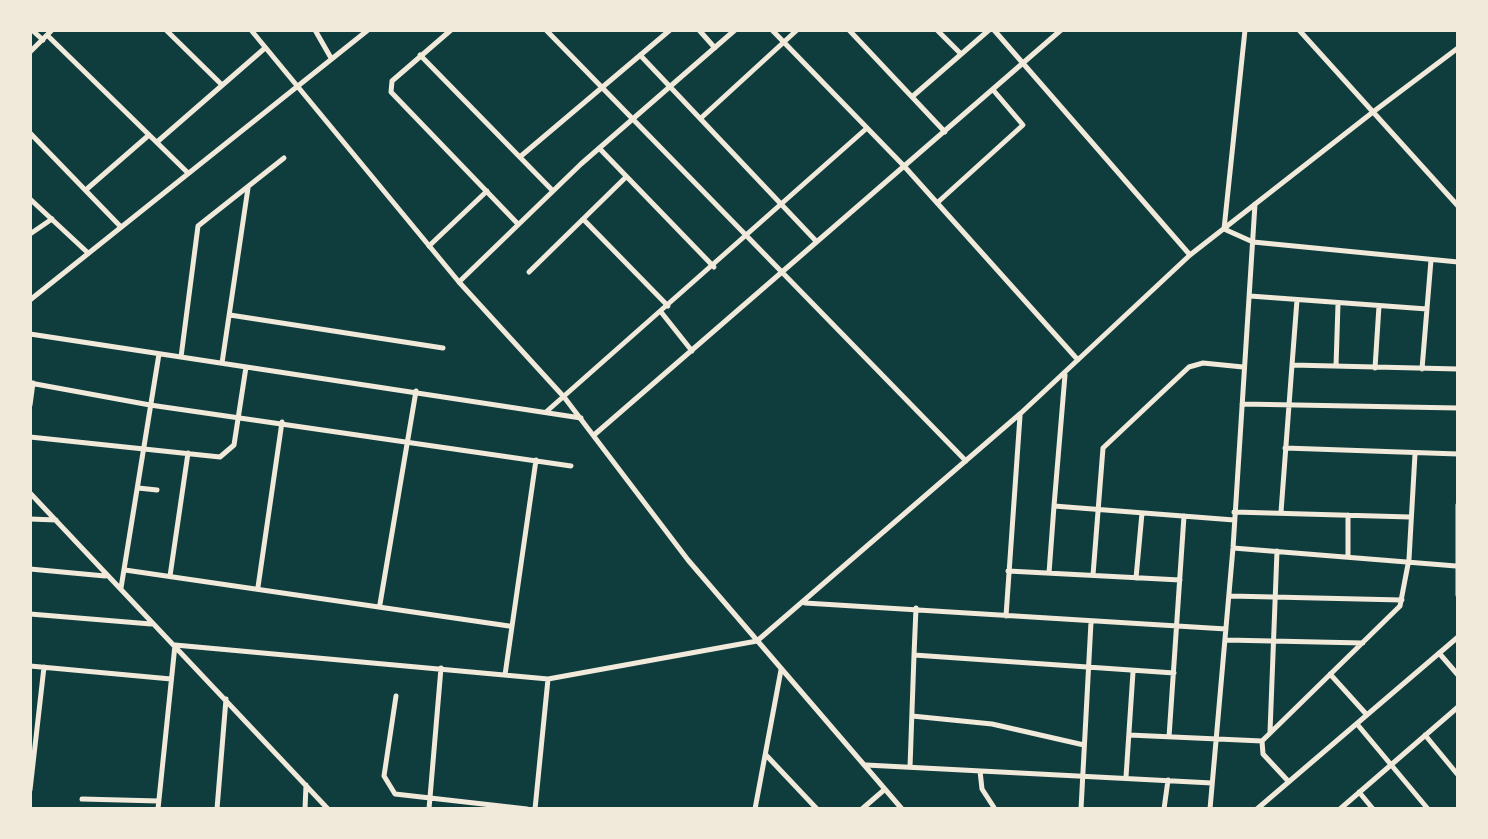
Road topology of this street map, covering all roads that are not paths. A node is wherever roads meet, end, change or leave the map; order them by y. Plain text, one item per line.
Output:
1 (32, 30) edge
2 (166, 30) edge
3 (251, 30) edge
4 (315, 30) edge
5 (368, 30) edge
6 (451, 30) edge
7 (546, 30) edge
8 (670, 30) edge
9 (698, 30) edge
10 (734, 30) edge
11 (772, 30) edge
12 (796, 30) edge
13 (849, 30) edge
14 (938, 30) edge
15 (992, 30) edge
16 (1061, 30) edge
17 (1245, 30) edge
18 (1299, 30) edge
19 (47, 35) edge
20 (784, 42) junction
21 (266, 48) junction
22 (715, 48) junction
23 (1458, 48) edge
24 (30, 52) edge
25 (960, 54) junction
26 (420, 55) junction
27 (640, 56) junction
28 (332, 59) junction
29 (1024, 63) junction
30 (220, 84) junction
31 (297, 86) junction
32 (671, 87) junction
33 (601, 88) junction
34 (994, 91) junction
35 (913, 96) junction
36 (1373, 112) junction
37 (701, 118) junction
38 (632, 119) junction
39 (868, 128) junction
40 (945, 132) junction
41 (30, 133) edge
42 (149, 135) junction
43 (157, 142) junction
44 (599, 148) junction
45 (522, 156) junction
46 (284, 158) dead end
47 (904, 166) junction
48 (187, 172) junction
49 (626, 177) junction
50 (248, 187) junction
51 (88, 188) junction
52 (552, 190) junction
53 (487, 192) junction
54 (30, 199) edge
55 (937, 203) junction
56 (1256, 203) junction
57 (784, 206) junction
58 (1458, 206) edge
59 (583, 219) junction
60 (52, 220) junction
61 (518, 223) junction
62 (120, 226) junction
63 (1224, 228) junction
64 (30, 234) edge
65 (748, 238) junction
66 (816, 241) junction
67 (1252, 242) junction
68 (430, 246) junction
69 (87, 252) junction
70 (1190, 255) junction
71 (1432, 260) junction
72 (1458, 262) edge
73 (714, 267) junction
74 (529, 272) dead end
75 (780, 272) junction
76 (458, 282) junction
77 (1249, 296) junction
78 (30, 300) edge
79 (1297, 300) junction
80 (1338, 304) junction
81 (668, 306) junction
82 (1380, 306) junction
83 (1426, 309) junction
84 (661, 312) junction
85 (230, 315) junction
86 (30, 334) edge
87 (443, 348) dead end
88 (692, 350) junction
89 (159, 354) junction
90 (181, 357) junction
91 (1078, 360) junction
92 (222, 363) junction
93 (1292, 366) junction
94 (246, 367) junction
95 (1244, 367) junction
96 (1336, 367) junction
97 (1374, 368) junction
98 (1422, 369) junction
99 (1458, 369) edge
100 (1065, 372) junction
101 (32, 383) edge
102 (416, 390) junction
103 (564, 398) junction
104 (1242, 404) junction
105 (30, 405) edge
106 (150, 405) junction
107 (1288, 407) junction
108 (1458, 408) edge
109 (546, 412) junction
110 (1021, 412) junction
111 (239, 414) junction
112 (581, 418) junction
113 (282, 421) junction
114 (594, 435) junction
115 (30, 437) edge
116 (408, 440) junction
117 (144, 448) junction
118 (1286, 448) junction
119 (188, 453) junction
120 (1415, 454) junction
121 (1458, 454) edge
122 (536, 460) junction
123 (966, 461) junction
124 (571, 466) dead end
125 (138, 488) junction
126 (157, 490) dead end
127 (30, 492) edge
128 (1054, 506) junction
129 (1458, 506) edge
130 (1098, 510) junction
131 (1142, 513) junction
132 (1281, 513) junction
133 (1348, 515) junction
134 (1184, 516) junction
135 (1234, 516) junction
136 (1410, 517) junction
137 (30, 520) edge
138 (56, 520) junction
139 (1233, 548) junction
140 (1276, 550) junction
141 (1348, 555) junction
142 (1409, 560) junction
143 (1456, 566) edge
144 (30, 569) edge
145 (125, 570) junction
146 (1008, 571) junction
147 (1049, 573) junction
148 (1093, 575) junction
149 (108, 576) junction
150 (170, 576) junction
151 (1136, 578) junction
152 (1180, 580) junction
153 (258, 587) junction
154 (121, 590) junction
155 (1458, 595) edge
156 (1228, 596) junction
157 (1275, 597) junction
158 (1402, 600) junction
159 (803, 602) junction
160 (380, 604) junction
161 (916, 608) junction
162 (30, 614) edge
163 (1006, 616) junction
164 (1091, 621) junction
165 (154, 624) junction
166 (509, 626) junction
167 (1177, 626) junction
168 (1226, 629) junction
169 (1458, 637) edge
170 (1226, 640) junction
171 (1273, 641) junction
172 (757, 642) junction
173 (1363, 644) junction
174 (175, 645) junction
175 (1440, 653) junction
176 (914, 655) junction
177 (30, 666) edge
178 (44, 668) junction
179 (440, 668) junction
180 (1089, 669) junction
181 (781, 670) junction
182 (1133, 672) junction
183 (1174, 673) junction
184 (1330, 674) junction
185 (505, 675) junction
186 (1458, 675) edge
187 (171, 679) junction
188 (548, 679) junction
189 (396, 696) dead end
190 (226, 699) junction
191 (1458, 707) edge
192 (1367, 715) junction
193 (912, 716) junction
194 (1357, 724) junction
195 (1270, 732) junction
196 (1129, 735) junction
197 (1425, 735) junction
198 (1169, 736) junction
199 (1219, 736) junction
200 (1262, 740) junction
201 (1084, 745) junction
202 (766, 755) junction
203 (1392, 762) junction
204 (861, 765) junction
205 (910, 767) junction
206 (980, 770) junction
207 (1083, 774) junction
208 (1458, 775) edge
209 (1126, 777) junction
210 (1168, 780) junction
211 (1289, 782) junction
212 (1212, 783) junction
213 (306, 785) junction
214 (30, 790) edge
215 (884, 790) junction
216 (1359, 792) junction
217 (82, 798) dead end
218 (430, 800) junction
219 (158, 805) edge
220 (217, 809) edge
221 (305, 809) edge
222 (328, 809) edge
223 (428, 809) edge
224 (527, 809) edge
225 (535, 809) edge
226 (755, 809) edge
227 (818, 809) edge
228 (862, 809) edge
229 (902, 809) edge
230 (995, 809) edge
231 (1082, 809) edge
232 (1164, 809) edge
233 (1210, 809) edge
234 (1257, 809) edge
235 (1340, 809) edge
236 (1373, 809) edge
237 (1428, 809) edge

1 - 19 street
2 - 30 street
3 - 21 street
4 - 28 street
5 - 28 street
6 - 26 street
7 - 33 street
8 - 27 street
9 - 22 street
10 - 22 street
11 - 20 street
12 - 20 street
13 - 35 street
14 - 25 street
15 - 25 street
15 - 29 street
16 - 29 street
17 - 63 street
18 - 36 street
19 - 24 street
19 - 42 street
20 - 37 street
20 - 39 street
21 - 30 street
21 - 31 street
22 - 32 street
23 - 36 street
25 - 35 street
26 - 45 street
26 - 53 street
27 - 32 street
27 - 33 street
28 - 31 street
29 - 34 street
29 - 70 street
30 - 43 street
31 - 48 street
31 - 68 street
32 - 37 street
32 - 38 street
33 - 38 street
33 - 45 street
34 - 40 street
34 - 55 street
35 - 40 street
36 - 56 street
36 - 58 street
37 - 57 street
38 - 44 street
38 - 65 street
39 - 47 street
39 - 57 street
40 - 47 street
41 - 51 street
42 - 43 street
42 - 51 street
43 - 48 street
44 - 49 street
44 - 52 street
45 - 52 street
46 - 50 street
47 - 55 street
47 - 66 street
48 - 62 street
49 - 59 street
49 - 73 street
50 - 85 street
50 - 90 street
51 - 62 street
52 - 61 street
53 - 61 street
53 - 68 street
54 - 60 street
55 - 91 street
56 - 63 street
56 - 67 street
57 - 65 street
57 - 66 street
59 - 74 street
59 - 81 street
60 - 64 street
60 - 69 street
61 - 76 street
62 - 69 street
63 - 67 street
63 - 70 street
65 - 73 street
65 - 75 street
66 - 75 street
67 - 71 street
67 - 77 street
68 - 76 street
69 - 78 street
70 - 91 street
71 - 72 street
71 - 83 street
73 - 81 street
75 - 88 street
75 - 123 street
76 - 103 street
77 - 79 street
77 - 95 street
79 - 80 street
79 - 93 street
80 - 82 street
80 - 96 street
81 - 84 street
82 - 83 street
82 - 97 street
83 - 98 street
84 - 88 street
84 - 103 street
85 - 87 street
85 - 92 street
86 - 89 street
88 - 114 street
89 - 90 street
89 - 106 street
90 - 92 street
91 - 100 street
92 - 94 street
93 - 96 street
93 - 107 street
94 - 102 street
94 - 111 street
95 - 104 street
95 - 130 street
96 - 97 street
97 - 98 street
98 - 99 street
100 - 110 street
100 - 128 street
101 - 105 street
101 - 106 street
102 - 109 street
102 - 116 street
103 - 109 street
103 - 112 street
104 - 107 street
104 - 135 street
106 - 111 street
106 - 117 street
107 - 108 street
107 - 118 street
109 - 112 street
110 - 123 street
110 - 146 street
111 - 113 street
111 - 119 street
112 - 114 street
113 - 116 street
113 - 153 street
114 - 172 street
115 - 117 street
116 - 122 street
116 - 160 street
117 - 119 street
117 - 125 street
118 - 120 street
118 - 132 street
119 - 150 street
120 - 121 street
120 - 136 street
122 - 124 street
122 - 166 street
123 - 159 street
125 - 126 street
125 - 145 street
127 - 138 street
128 - 130 street
128 - 147 street
129 - 143 street
130 - 131 street
130 - 148 street
131 - 134 street
131 - 151 street
132 - 133 street
132 - 135 street
133 - 136 street
133 - 141 street
134 - 135 street
134 - 152 street
135 - 139 street
136 - 142 street
137 - 138 street
138 - 149 street
139 - 140 street
139 - 156 street
140 - 141 street
140 - 157 street
141 - 142 street
142 - 143 street
142 - 158 street
143 - 155 street
144 - 149 street
145 - 150 street
145 - 154 street
146 - 147 street
146 - 163 street
147 - 148 street
148 - 151 street
149 - 154 street
150 - 153 street
151 - 152 street
152 - 167 street
153 - 160 street
154 - 165 street
156 - 157 street
156 - 168 street
157 - 158 street
157 - 171 street
158 - 173 street
159 - 161 street
159 - 172 street
160 - 166 street
161 - 163 street
161 - 176 street
162 - 165 street
163 - 164 street
164 - 167 street
164 - 180 street
165 - 174 street
166 - 185 street
167 - 168 street
167 - 183 street
168 - 170 street
169 - 175 street
170 - 171 street
170 - 199 street
171 - 173 street
171 - 195 street
172 - 181 street
172 - 188 street
173 - 184 street
174 - 179 street
174 - 187 street
174 - 190 street
175 - 186 street
175 - 192 street
176 - 180 street
176 - 193 street
177 - 178 street
178 - 187 street
178 - 214 street
179 - 185 street
179 - 218 street
180 - 182 street
180 - 201 street
181 - 202 street
181 - 204 street
182 - 183 street
182 - 196 street
183 - 198 street
184 - 192 street
184 - 195 street
185 - 188 street
187 - 219 street
188 - 225 street
189 - 218 street
190 - 213 street
190 - 220 street
191 - 197 street
192 - 194 street
193 - 201 street
193 - 205 street
194 - 203 street
194 - 211 street
195 - 200 street
196 - 198 street
196 - 209 street
197 - 203 street
197 - 208 street
198 - 199 street
199 - 200 street
199 - 212 street
200 - 211 street
201 - 207 street
202 - 226 street
202 - 227 street
203 - 216 street
203 - 237 street
204 - 205 street
204 - 215 street
205 - 206 street
206 - 207 street
206 - 230 street
207 - 209 street
207 - 231 street
209 - 210 street
210 - 212 street
210 - 232 street
211 - 234 street
212 - 233 street
213 - 221 street
213 - 222 street
215 - 228 street
215 - 229 street
216 - 235 street
216 - 236 street
217 - 219 street
218 - 223 street
218 - 224 street

